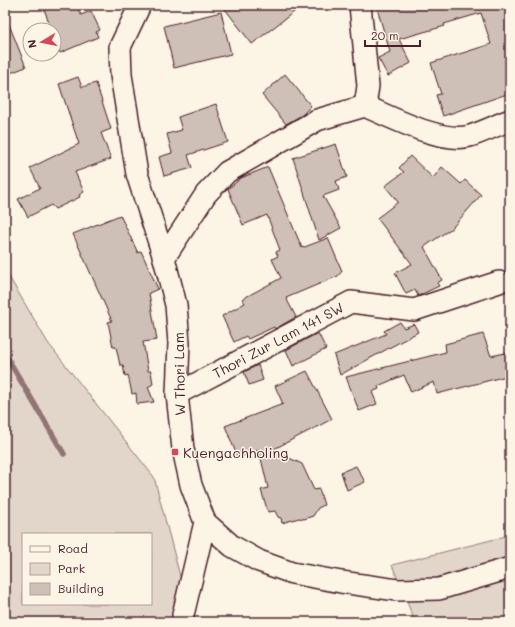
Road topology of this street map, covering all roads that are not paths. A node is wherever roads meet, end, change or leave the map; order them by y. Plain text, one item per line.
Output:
1 (140, 5) edge
2 (360, 5) edge
3 (365, 106) junction
4 (510, 120) edge
5 (164, 258) junction
6 (499, 282) dead end
7 (177, 394) junction
8 (205, 522) junction
9 (510, 568) edge
10 (183, 622) edge

1 - 5 street, W Thori Lam
2 - 3 street
3 - 4 street
3 - 5 street
5 - 7 street, W Thori Lam
6 - 7 street, Thori Zur Lam 141 SW
7 - 8 street, W Thori Lam
8 - 9 street, W Thori Lam
8 - 10 street

